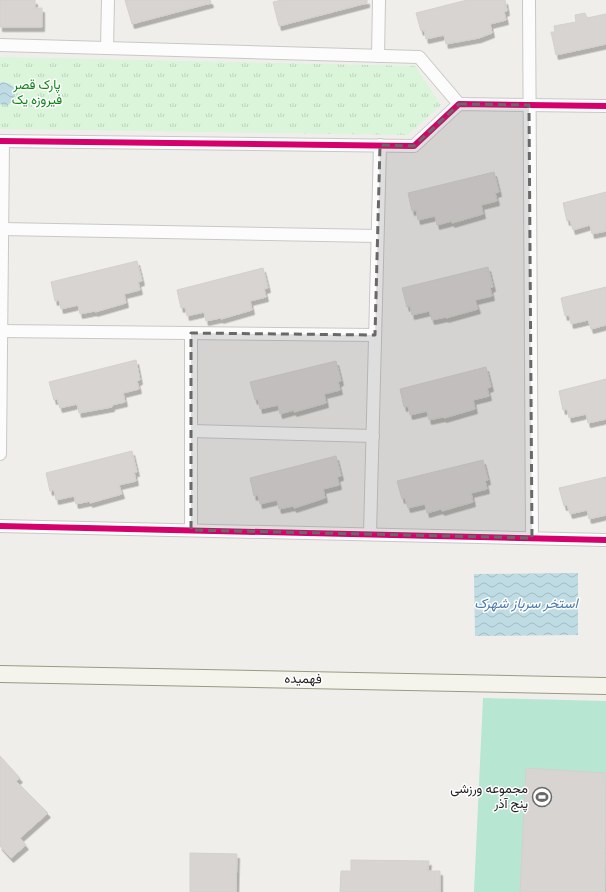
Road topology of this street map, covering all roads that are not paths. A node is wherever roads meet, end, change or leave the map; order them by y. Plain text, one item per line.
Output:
1 (108, 0) edge
2 (379, 0) edge
3 (529, 0) edge
4 (0, 45) edge
5 (107, 48) junction
6 (378, 56) junction
7 (459, 104) junction
8 (529, 105) junction
9 (606, 106) edge
10 (2, 141) edge
11 (380, 145) junction
12 (2, 229) junction
13 (377, 236) junction
14 (1, 331) junction
15 (191, 333) junction
16 (375, 335) junction
17 (191, 431) junction
18 (373, 436) junction
19 (0, 454) edge
20 (0, 526) edge
21 (191, 530) junction
22 (370, 534) junction
23 (532, 538) junction
24 (606, 540) edge
25 (0, 674) edge
26 (606, 686) edge

1 - 5 street
2 - 6 street
3 - 8 street
4 - 5 street
5 - 6 street
6 - 7 street
7 - 8 street
7 - 11 street
8 - 9 street
8 - 23 street
10 - 11 street
10 - 12 street
11 - 13 street
12 - 13 street
12 - 14 street
13 - 16 street
14 - 15 street
14 - 19 street
15 - 16 street
15 - 17 street
16 - 18 street
17 - 18 street
17 - 21 street
18 - 22 street
20 - 21 street
21 - 22 street
22 - 23 street
23 - 24 street
25 - 26 main road, فهمیده

